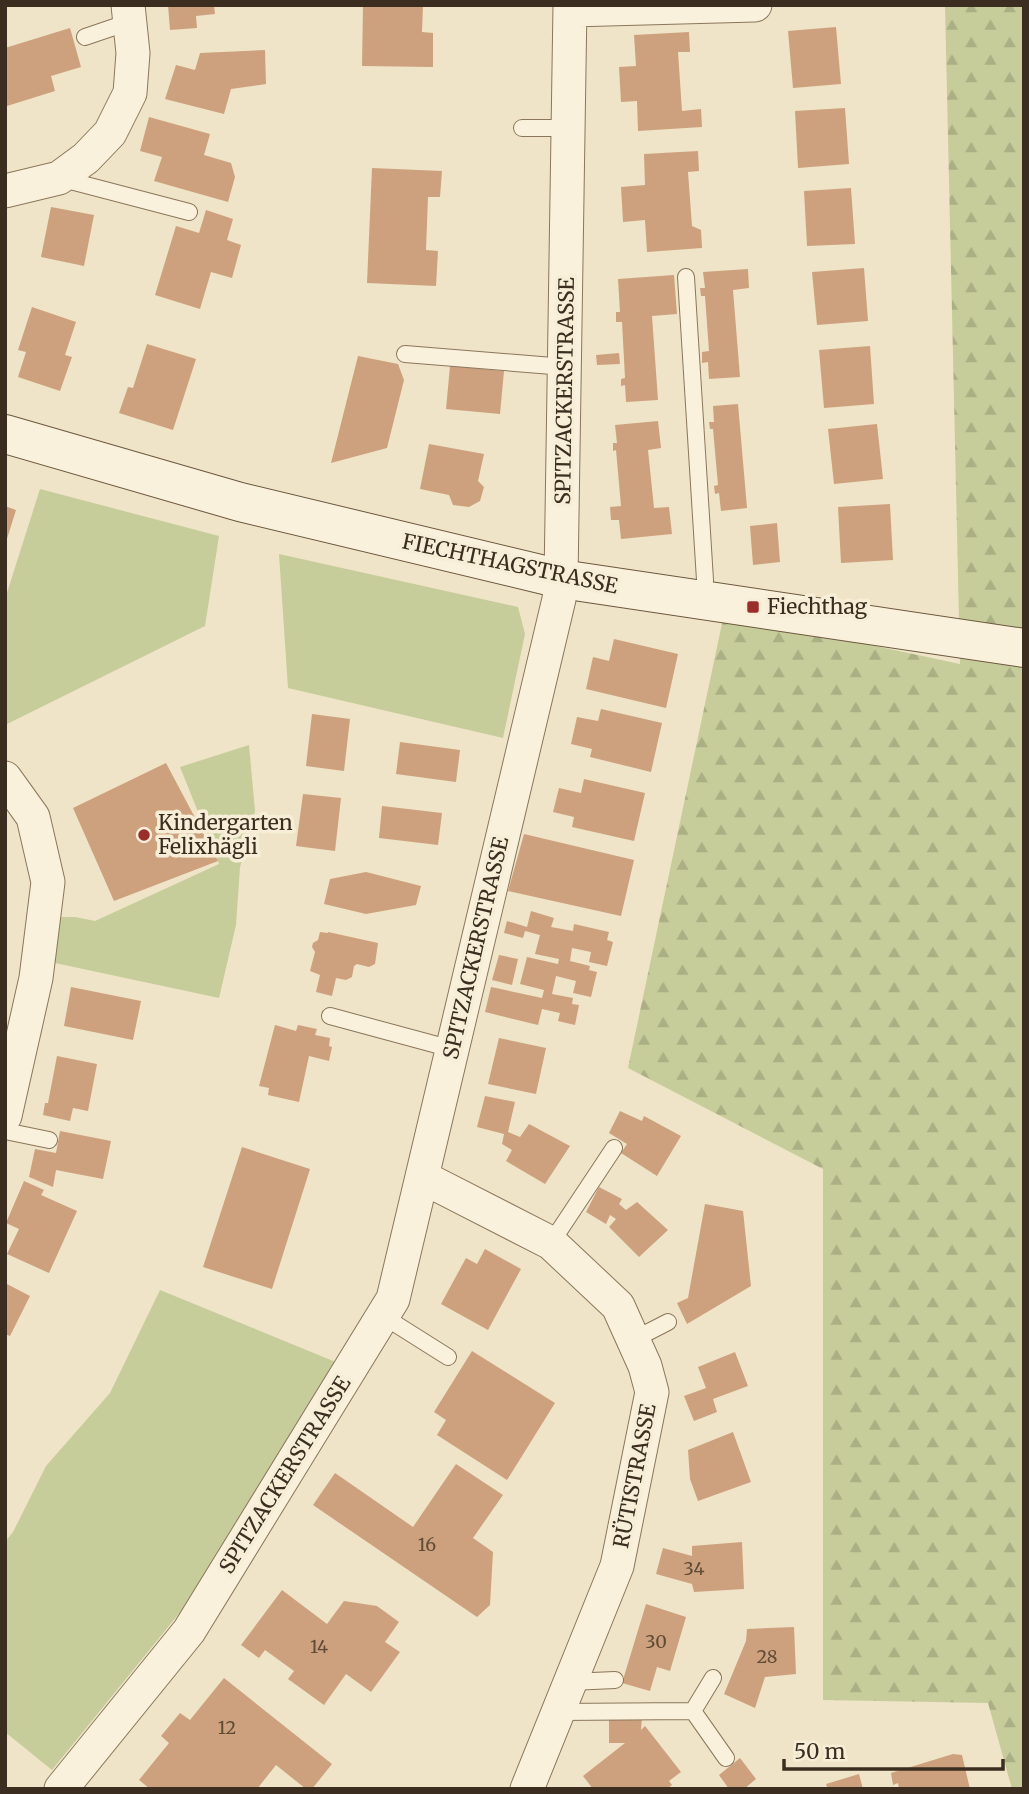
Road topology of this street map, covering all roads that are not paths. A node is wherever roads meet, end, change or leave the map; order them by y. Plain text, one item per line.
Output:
1 (755, 5) edge
2 (571, 8) edge
3 (128, 14) edge
4 (85, 37) dead end
5 (522, 128) dead end
6 (569, 128) junction
7 (58, 178) junction
8 (5, 191) edge
9 (189, 212) dead end
10 (686, 277) dead end
11 (405, 354) dead end
12 (565, 367) junction
13 (5, 434) edge
14 (561, 579) junction
15 (704, 600) junction
16 (1024, 648) edge
17 (5, 778) edge
18 (330, 1016) dead end
19 (452, 1049) junction
20 (5, 1116) edge
21 (5, 1131) edge
22 (48, 1140) dead end
23 (614, 1148) dead end
24 (422, 1177) junction
25 (551, 1242) junction
26 (383, 1316) junction
27 (668, 1322) dead end
28 (634, 1340) junction
29 (448, 1357) dead end
30 (713, 1678) dead end
31 (615, 1680) dead end
32 (564, 1697) junction
33 (693, 1712) junction
34 (726, 1758) dead end
35 (61, 1789) edge
36 (527, 1789) edge

1 - 2 street
2 - 6 street, SPITZACKERSTRASSE
3 - 4 lane
3 - 7 street
5 - 6 lane
6 - 12 street, SPITZACKERSTRASSE
7 - 8 street
7 - 9 lane
10 - 15 lane
11 - 12 lane
12 - 14 street, SPITZACKERSTRASSE
13 - 14 street, FIECHTHAGSTRASSE
14 - 15 street, FIECHTHAGSTRASSE
14 - 19 street, SPITZACKERSTRASSE
15 - 16 street, FIECHTHAGSTRASSE
17 - 20 street
18 - 19 lane
19 - 24 street, SPITZACKERSTRASSE
21 - 22 lane
23 - 25 lane
24 - 25 street, RÜTISTRASSE
24 - 26 street, SPITZACKERSTRASSE
25 - 28 street, RÜTISTRASSE
26 - 29 lane
26 - 35 street, SPITZACKERSTRASSE
27 - 28 lane
28 - 32 street, RÜTISTRASSE
30 - 33 lane
31 - 32 lane
32 - 33 lane
32 - 36 street, RÜTISTRASSE
33 - 34 lane

